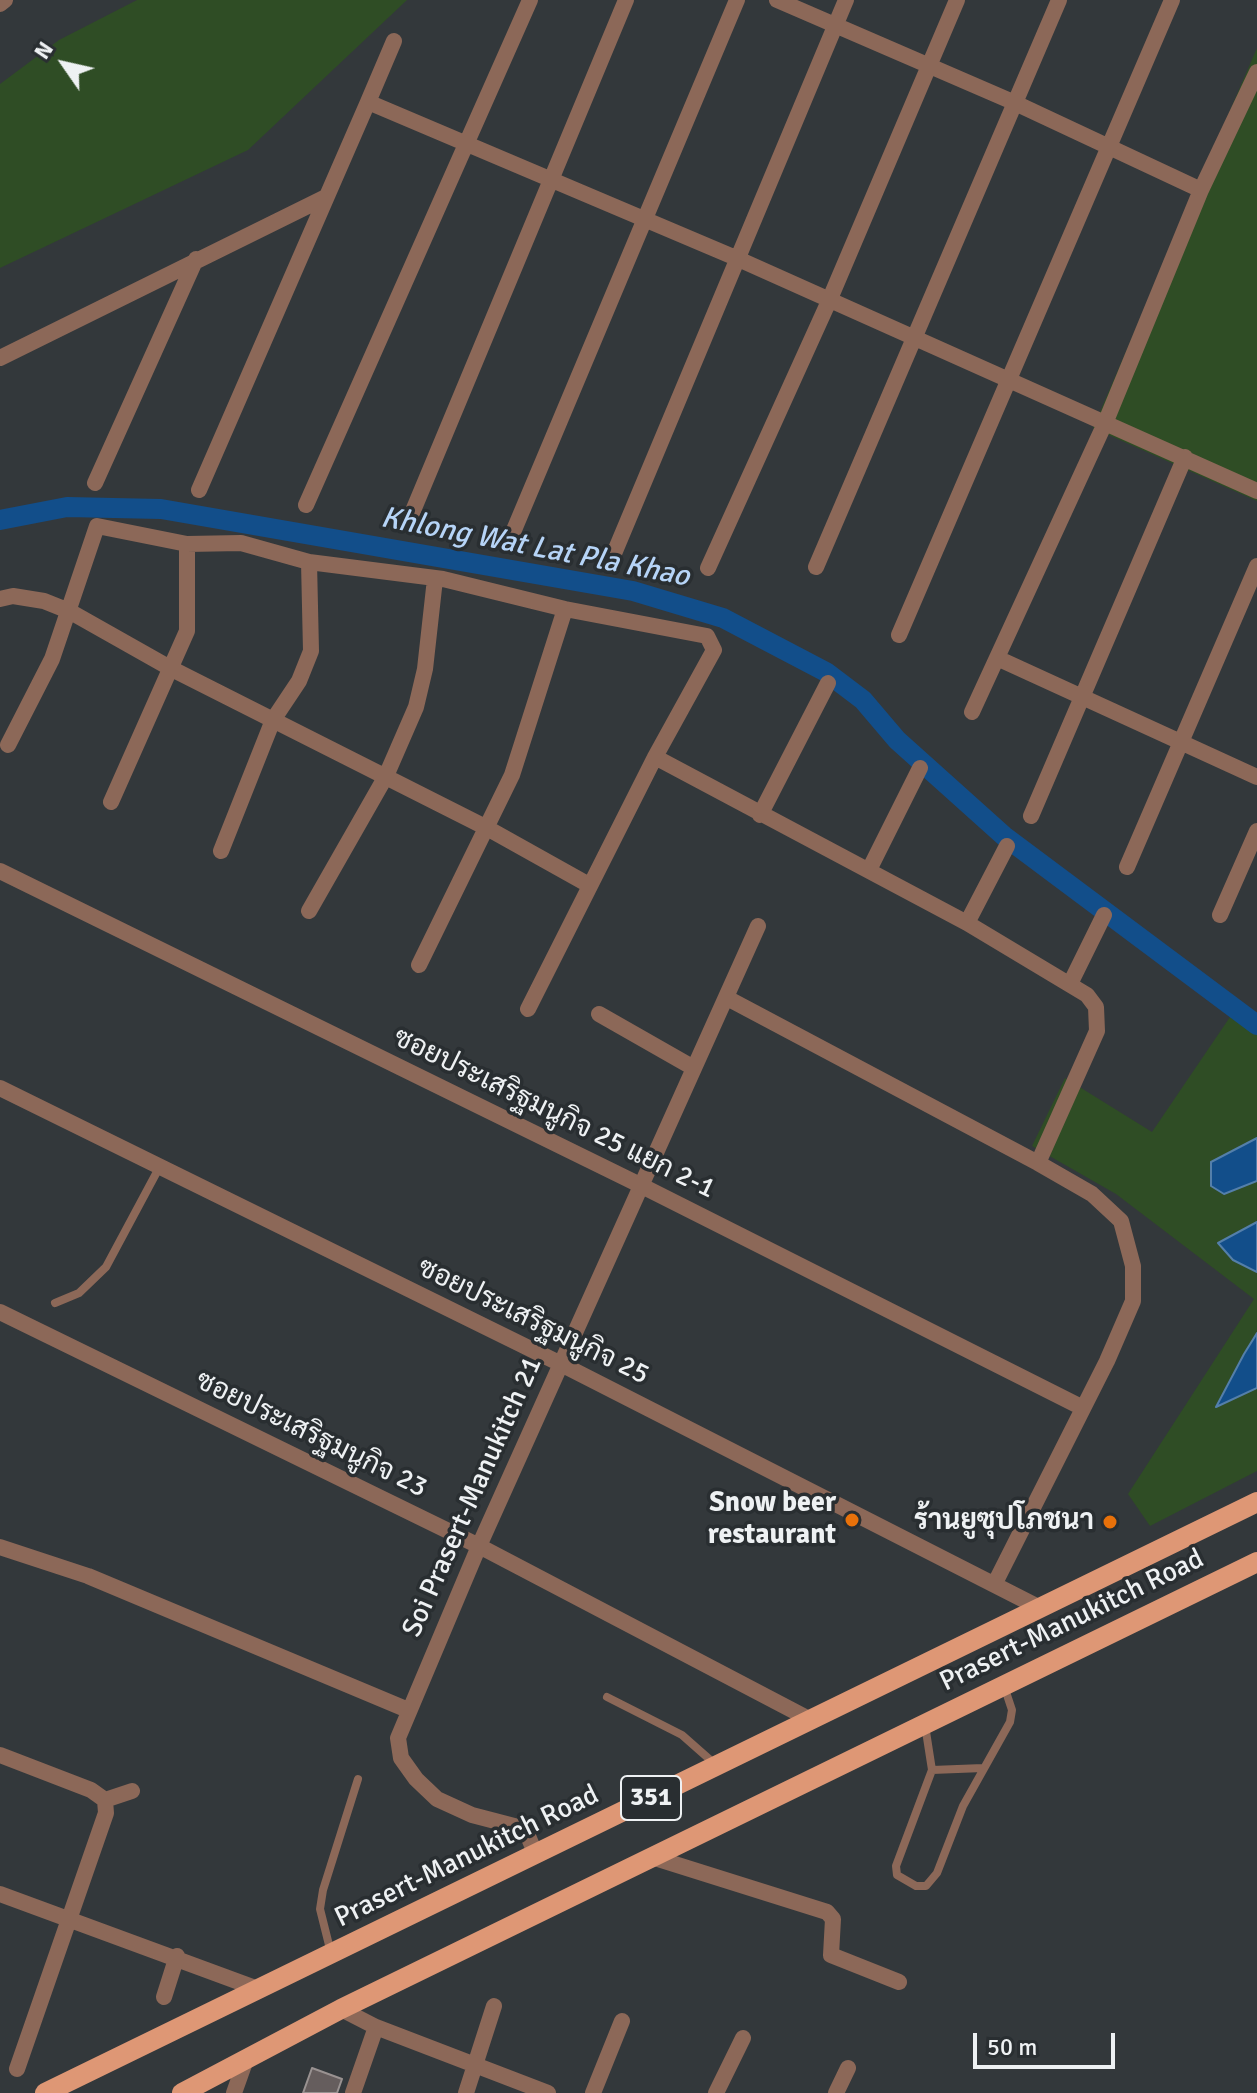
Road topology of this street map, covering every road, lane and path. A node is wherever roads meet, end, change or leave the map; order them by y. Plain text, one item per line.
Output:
1 (5, 0) edge
2 (530, 0) edge
3 (626, 0) edge
4 (737, 0) edge
5 (777, 0) edge
6 (846, 0) edge
7 (957, 0) edge
8 (1059, 0) edge
9 (1172, 0) edge
10 (0, 4) edge
11 (835, 26) junction
12 (394, 41) dead end
13 (926, 66) junction
14 (1257, 72) edge
15 (368, 102) junction
16 (1013, 102) junction
17 (465, 144) junction
18 (1110, 146) junction
19 (548, 180) junction
20 (1201, 190) junction
21 (324, 198) junction
22 (642, 221) junction
23 (736, 258) junction
24 (196, 259) junction
25 (829, 301) junction
26 (917, 337) junction
27 (0, 358) edge
28 (1010, 378) junction
29 (1106, 421) junction
30 (1185, 457) junction
31 (95, 483) dead end
32 (199, 490) dead end
33 (1257, 491) edge
34 (306, 505) dead end
35 (410, 518) dead end
36 (514, 530) dead end
37 (187, 544) junction
38 (613, 556) dead end
39 (309, 562) junction
40 (1257, 566) edge
41 (816, 567) dead end
42 (708, 568) dead end
43 (435, 579) junction
44 (0, 599) edge
45 (565, 609) junction
46 (69, 611) junction
47 (899, 635) dead end
48 (997, 658) junction
49 (170, 668) junction
50 (828, 683) dead end
51 (1082, 699) junction
52 (972, 712) dead end
53 (273, 720) junction
54 (1180, 743) junction
55 (8, 745) dead end
56 (655, 757) junction
57 (920, 768) dead end
58 (386, 776) junction
59 (1257, 777) edge
60 (111, 802) dead end
61 (760, 815) junction
62 (1031, 816) dead end
63 (487, 828) junction
64 (1257, 831) edge
65 (1007, 846) dead end
66 (221, 851) dead end
67 (1127, 867) dead end
68 (869, 870) junction
69 (0, 871) edge
70 (589, 885) junction
71 (309, 911) dead end
72 (1104, 915) dead end
73 (1220, 915) dead end
74 (967, 923) junction
75 (758, 926) dead end
76 (419, 965) dead end
77 (1070, 984) junction
78 (727, 998) junction
79 (528, 1009) dead end
80 (599, 1014) dead end
81 (692, 1067) junction
82 (0, 1088) edge
83 (1038, 1163) junction
84 (159, 1168) junction
85 (640, 1185) junction
86 (55, 1303) dead end
87 (0, 1312) edge
88 (561, 1364) junction
89 (1083, 1408) junction
90 (1257, 1502) edge
91 (479, 1546) junction
92 (0, 1547) edge
93 (1257, 1562) edge
94 (995, 1583) junction
95 (1040, 1608) junction
96 (1004, 1686) junction
97 (607, 1697) dead end
98 (408, 1710) junction
99 (809, 1719) junction
100 (925, 1724) junction
101 (0, 1755) edge
102 (717, 1765) junction
103 (983, 1768) junction
104 (932, 1770) junction
105 (358, 1779) dead end
106 (132, 1791) dead end
107 (105, 1800) junction
108 (536, 1855) junction
109 (652, 1857) junction
110 (0, 1894) edge
111 (71, 1920) junction
112 (332, 1954) junction
113 (177, 1956) junction
114 (899, 1982) dead end
115 (258, 1989) junction
116 (164, 1997) dead end
117 (494, 2006) dead end
118 (341, 2009) junction
119 (622, 2021) dead end
120 (376, 2027) junction
121 (743, 2038) dead end
122 (245, 2062) junction
123 (475, 2064) junction
124 (848, 2068) dead end
125 (17, 2069) dead end
126 (45, 2093) edge
127 (182, 2093) edge
128 (234, 2093) edge
129 (353, 2093) edge
130 (466, 2093) edge
131 (548, 2093) edge
132 (593, 2093) edge
133 (716, 2093) edge
134 (836, 2093) edge

1 - 10 street
2 - 17 street
3 - 19 street
4 - 22 street
5 - 11 street
6 - 11 street
7 - 13 street
8 - 16 street
9 - 18 street
11 - 13 street
11 - 23 street
12 - 15 street
13 - 16 street
13 - 25 street
14 - 20 street
15 - 17 street
15 - 21 street
16 - 18 street
16 - 26 street
17 - 19 street
17 - 34 street
18 - 20 street
18 - 28 street
19 - 22 street
19 - 35 street
20 - 29 street
21 - 24 street
21 - 32 street
22 - 23 street
22 - 36 street
23 - 25 street
23 - 38 street
24 - 27 street
24 - 31 street
25 - 26 street
25 - 42 street
26 - 28 street
26 - 41 street
28 - 29 street
28 - 47 street
29 - 30 street
29 - 48 street
30 - 33 street
30 - 51 street
37 - 39 street
37 - 46 street
37 - 49 street
39 - 43 street
39 - 53 street
40 - 54 street
43 - 45 street
43 - 58 street
44 - 46 street
45 - 56 street
45 - 63 street
46 - 49 street
46 - 55 street
48 - 51 street
48 - 52 street
49 - 53 street
49 - 60 street
50 - 61 street
51 - 54 street
51 - 62 street
53 - 58 street
53 - 66 street
54 - 59 street
54 - 67 street
56 - 61 street
56 - 70 street
57 - 68 street
58 - 63 street
58 - 71 street
61 - 68 street
63 - 70 street
63 - 76 street
64 - 73 street
65 - 74 street
68 - 74 street
69 - 85 street, ซอยประเสริฐมนูกิจ 25 แยก 2-1
70 - 79 street
72 - 77 street
74 - 77 street
75 - 78 street, Soi Prasert-Manukitch 21
77 - 83 street
78 - 81 street, Soi Prasert-Manukitch 21
78 - 83 street
80 - 81 street
81 - 85 street, Soi Prasert-Manukitch 21
82 - 84 street, ซอยประเสริฐมนูกิจ 25
83 - 89 street
84 - 86 lane
84 - 88 street, ซอยประเสริฐมนูกิจ 25
85 - 88 street, Soi Prasert-Manukitch 21
85 - 89 street, ซอยประเสริฐมนูกิจ 25 แยก 2-1
87 - 91 street, ซอยประเสริฐมนูกิจ 23
88 - 91 street, Soi Prasert-Manukitch 21
88 - 94 street, ซอยประเสริฐมนูกิจ 25
89 - 94 street
90 - 95 main road, Prasert-Manukitch Road / 351
91 - 98 street, Soi Prasert-Manukitch 21
91 - 99 street, ซอยประเสริฐมนูกิจ 23
92 - 98 street
93 - 96 main road, Prasert-Manukitch Road / 351
94 - 95 street, ซอยประเสริฐมนูกิจ 25
95 - 99 main road, Prasert-Manukitch Road / 351
96 - 100 main road, Prasert-Manukitch Road / 351
96 - 103 lane
97 - 102 lane
98 - 108 street, Soi Prasert-Manukitch 21
99 - 102 main road, Prasert-Manukitch Road / 351
100 - 104 lane
100 - 109 main road, Prasert-Manukitch Road / 351
101 - 107 street
102 - 108 main road, Prasert-Manukitch Road / 351
103 - 104 lane
103 - 104 lane
105 - 112 lane
106 - 107 street
107 - 111 street
108 - 112 main road, Prasert-Manukitch Road / 351
109 - 114 street
109 - 118 main road, Prasert-Manukitch Road / 351
110 - 111 street
111 - 113 street
111 - 125 street
112 - 115 main road, Prasert-Manukitch Road / 351
113 - 115 street
113 - 116 street
115 - 126 main road, Prasert-Manukitch Road / 351
117 - 123 street
118 - 120 street
118 - 122 main road, Prasert-Manukitch Road / 351
119 - 132 street
120 - 123 street
120 - 129 street
121 - 133 street
122 - 127 main road, Prasert-Manukitch Road / 351
122 - 128 street
123 - 130 street
123 - 131 street
124 - 134 street

